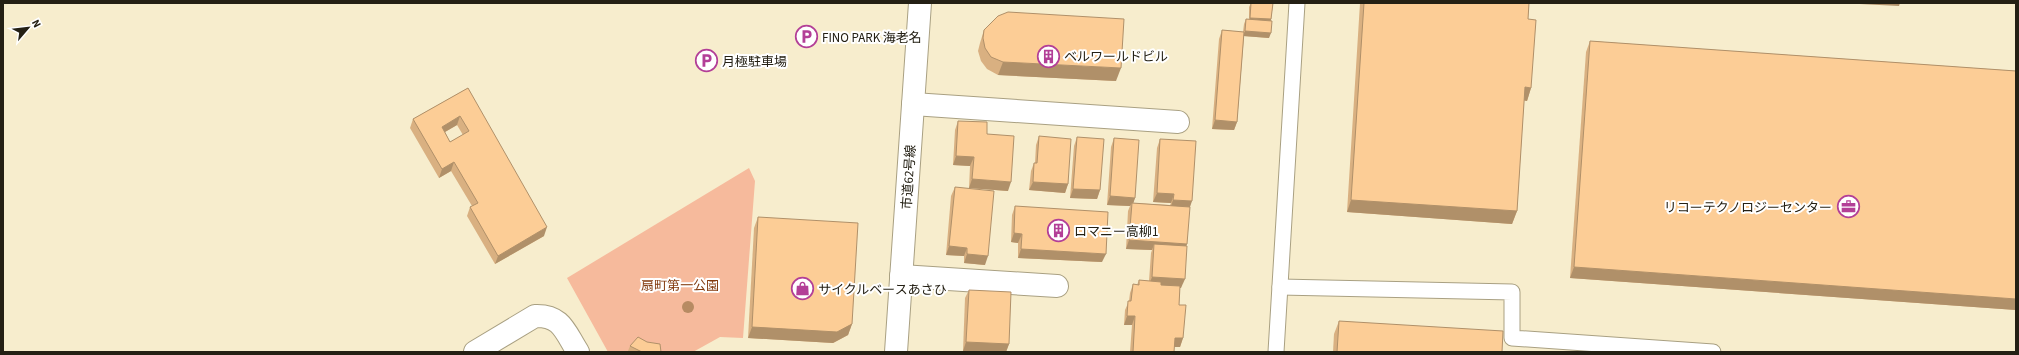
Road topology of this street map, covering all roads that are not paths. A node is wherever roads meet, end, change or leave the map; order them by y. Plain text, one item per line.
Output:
1 (920, 3) edge
2 (1297, 3) edge
3 (913, 104) junction
4 (1178, 122) dead end
5 (901, 276) junction
6 (1057, 286) dead end
7 (1280, 287) junction
8 (475, 352) edge
9 (578, 352) edge
10 (896, 352) edge
11 (1276, 352) edge
12 (1713, 352) edge

1 - 3 street, 市道62号線
2 - 7 lane
3 - 4 street
3 - 5 street, 市道62号線
5 - 6 street
5 - 10 street, 市道62号線
7 - 11 lane
7 - 12 lane
8 - 9 street

